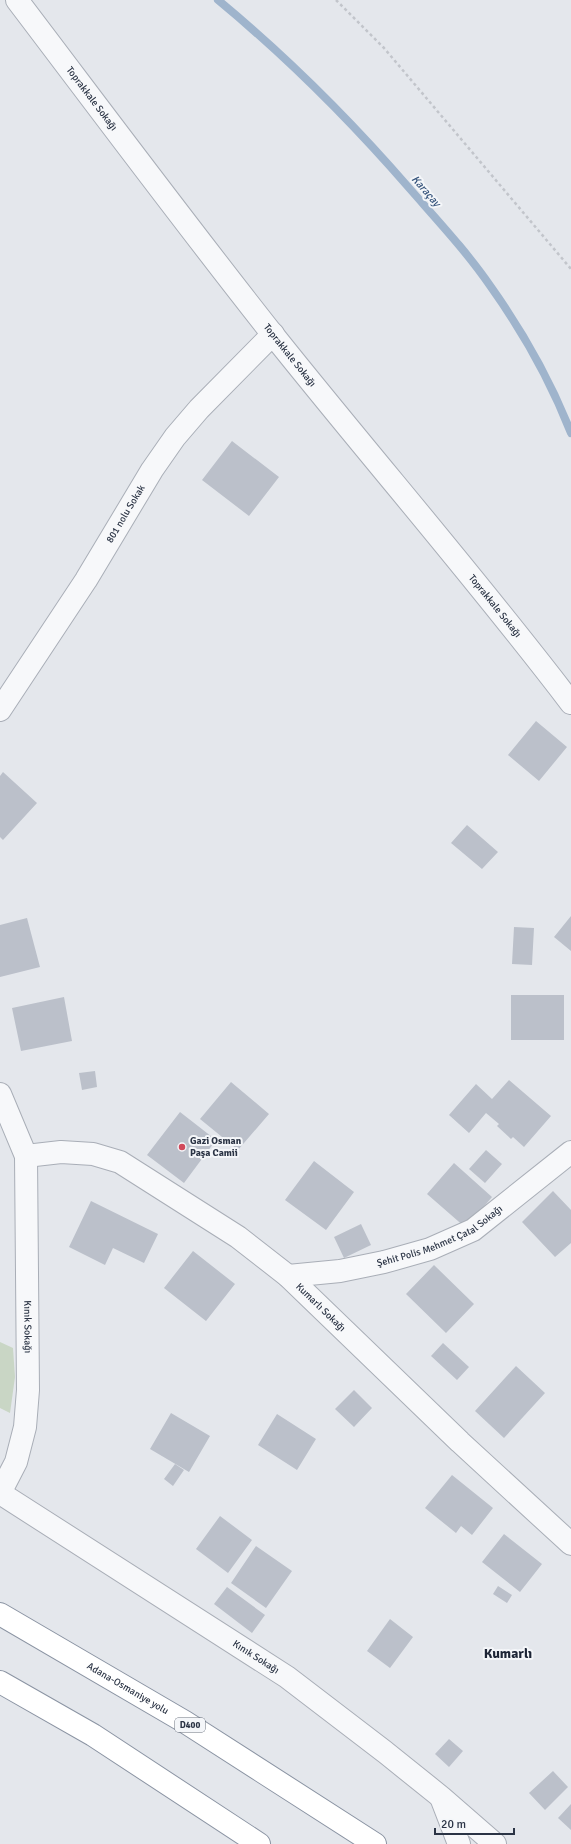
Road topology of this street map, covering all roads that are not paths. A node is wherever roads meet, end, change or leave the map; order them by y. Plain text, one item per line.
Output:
1 (17, 0) edge
2 (273, 334) junction
3 (571, 703) edge
4 (0, 710) edge
5 (0, 1094) edge
6 (571, 1152) edge
7 (26, 1156) junction
8 (288, 1276) junction
9 (0, 1493) edge
10 (571, 1544) edge
11 (0, 1614) edge
12 (0, 1682) edge
13 (441, 1798) junction
14 (259, 1844) edge
15 (375, 1844) edge
16 (459, 1844) edge
17 (495, 1844) edge

1 - 2 street, Toprakkale Sokağı
2 - 3 street, Toprakkale Sokağı
2 - 4 street, 801 nolu Sokak
5 - 7 street
6 - 8 street, Şehit Polis Mehmet Çatal Sokağı
7 - 8 street, Kumarlı Sokağı
7 - 9 street, Kınık Sokağı
8 - 10 street, Kumarlı Sokağı
9 - 13 street, Kınık Sokağı
11 - 15 highway, Adana-Osmaniye yolu / D400
12 - 14 highway
13 - 16 street
13 - 17 street, Kınık Sokağı

